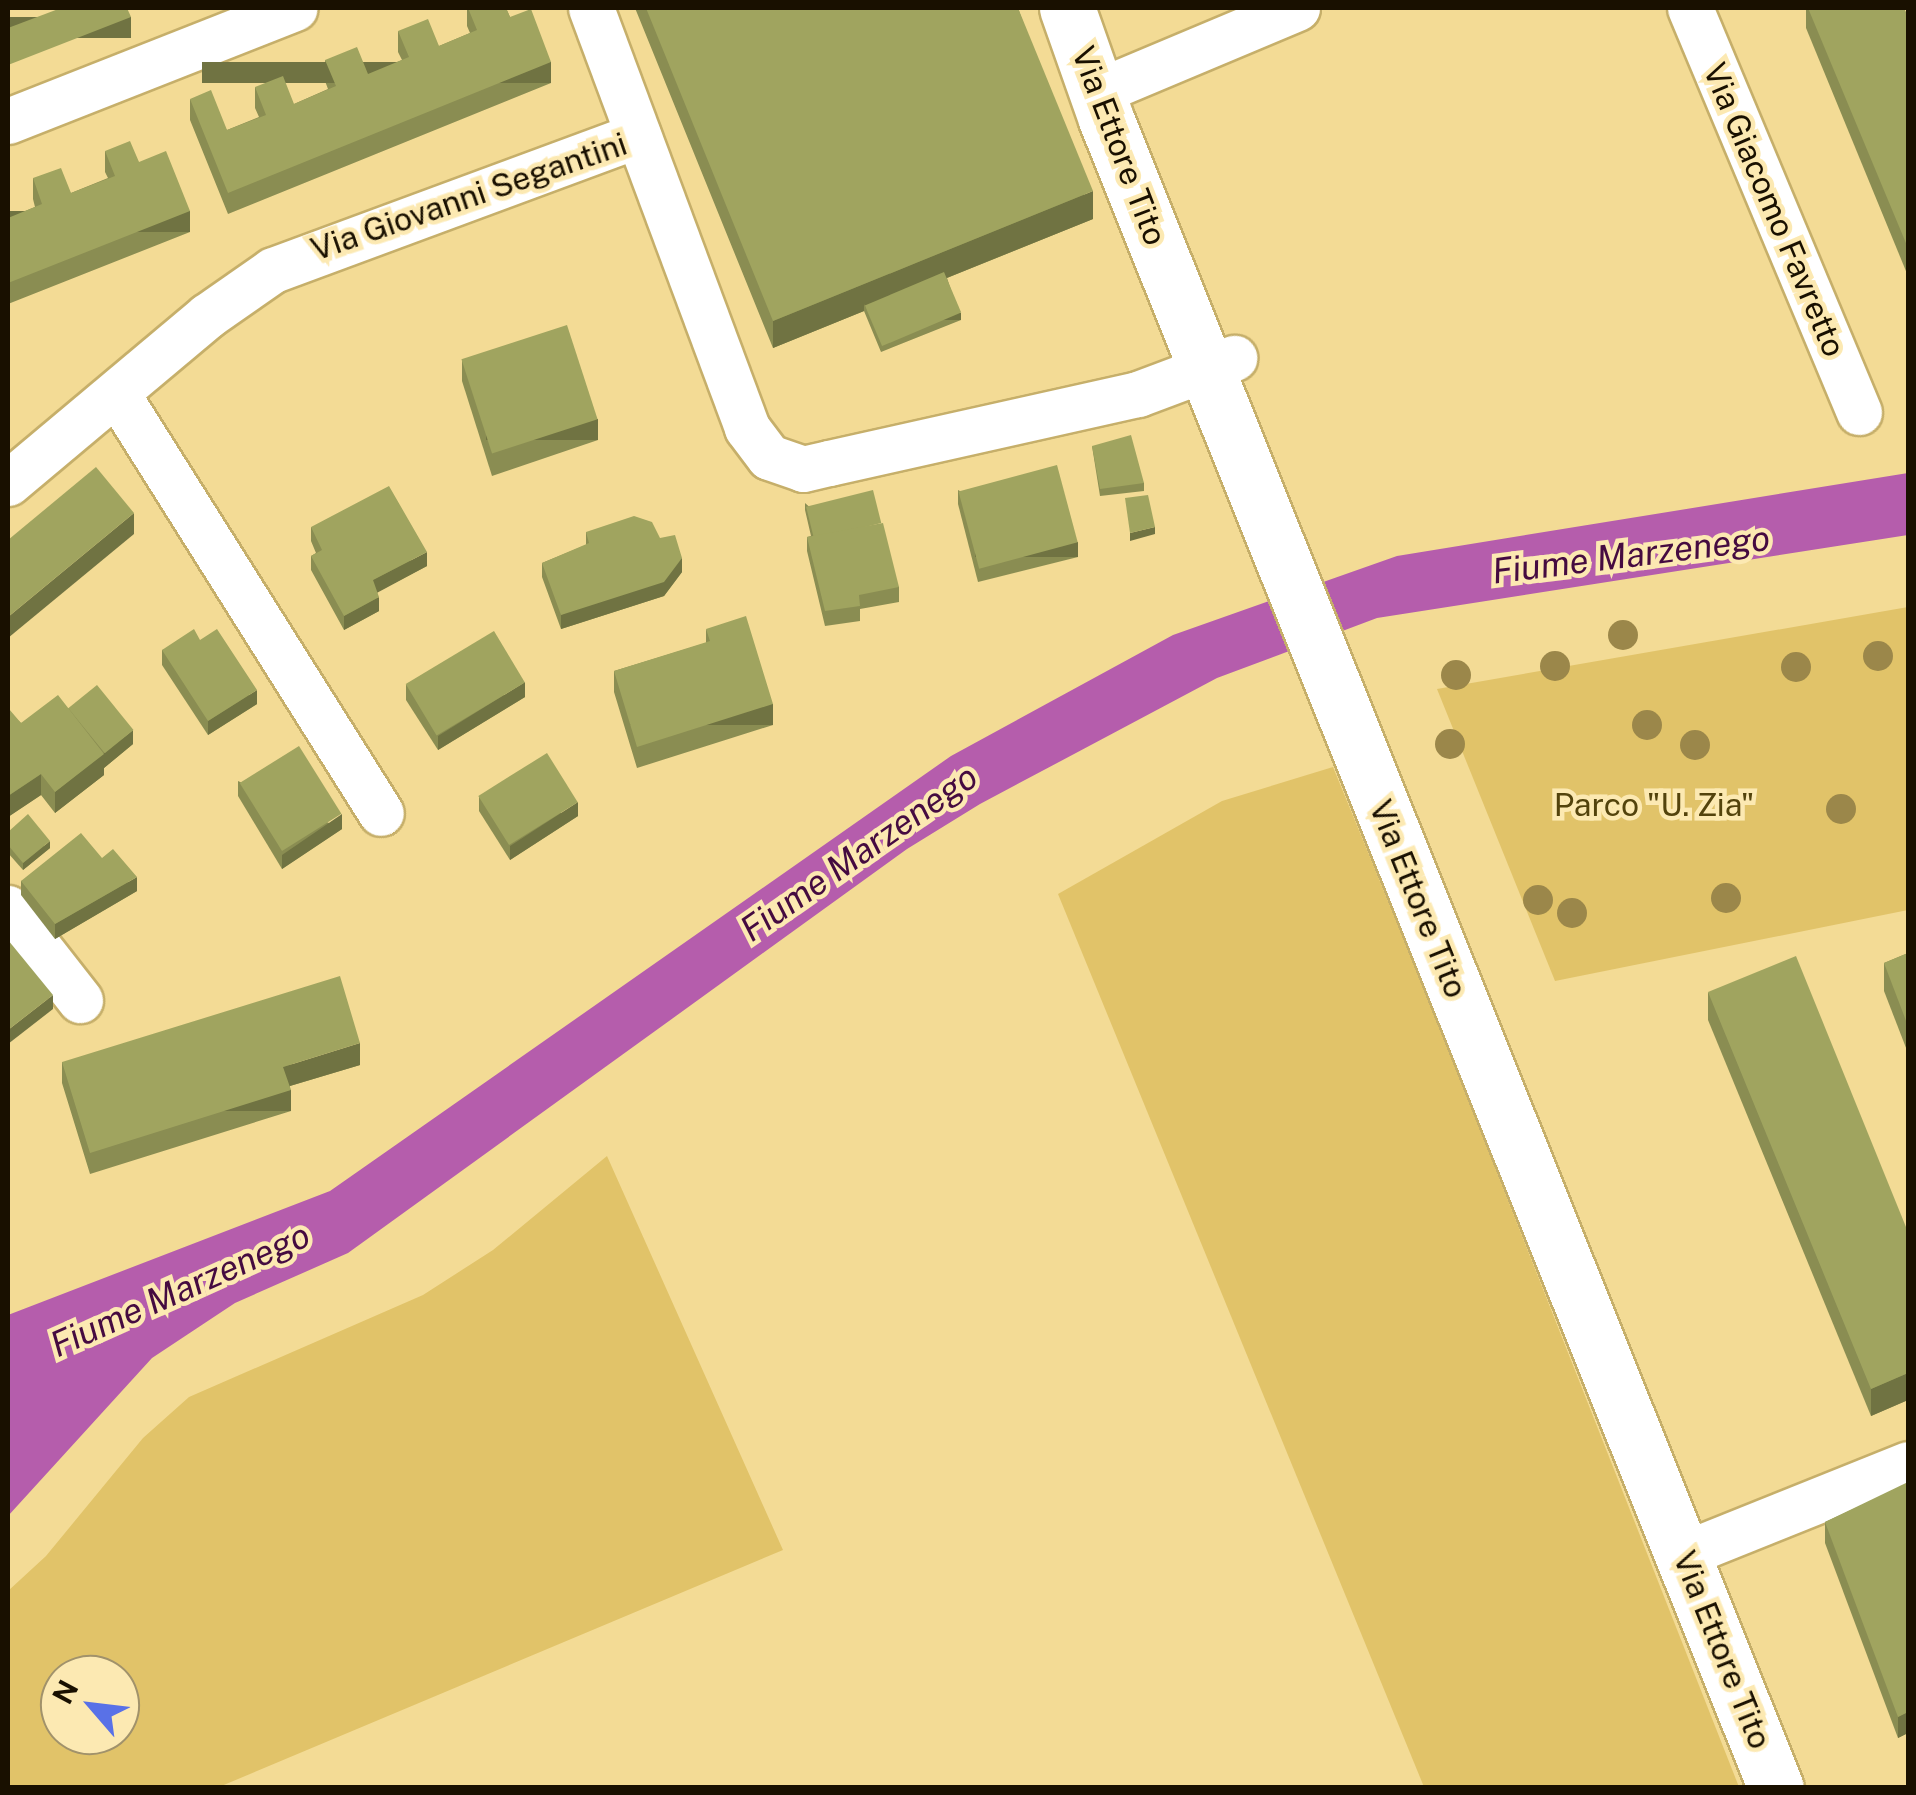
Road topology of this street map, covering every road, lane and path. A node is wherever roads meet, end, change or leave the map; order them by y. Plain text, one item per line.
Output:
1 (295, 8) edge
2 (591, 8) edge
3 (1068, 8) edge
4 (1099, 8) edge
5 (1298, 8) edge
6 (1690, 8) edge
7 (1110, 86) junction
8 (8, 121) edge
9 (638, 134) junction
10 (1221, 364) junction
11 (117, 394) junction
12 (1859, 412) dead end
13 (8, 483) edge
14 (381, 813) dead end
15 (8, 908) edge
16 (80, 1000) dead end
17 (1908, 1464) edge
18 (1696, 1548) junction
19 (1776, 1788) edge
20 (1807, 1788) edge

1 - 8 street
2 - 9 street
3 - 7 street, Via Ettore Tito
4 - 7 street, Via Ettore Tito
5 - 7 street
6 - 12 street, Via Giacomo Favretto
7 - 10 street, Via Ettore Tito
9 - 10 street, Via Giovanni Segantini
9 - 11 street, Via Giovanni Segantini
10 - 18 street, Via Ettore Tito
11 - 13 street, Via Giovanni Segantini
11 - 14 street
15 - 16 street
17 - 18 street
18 - 19 street, Via Ettore Tito
18 - 20 street, Via Ettore Tito

